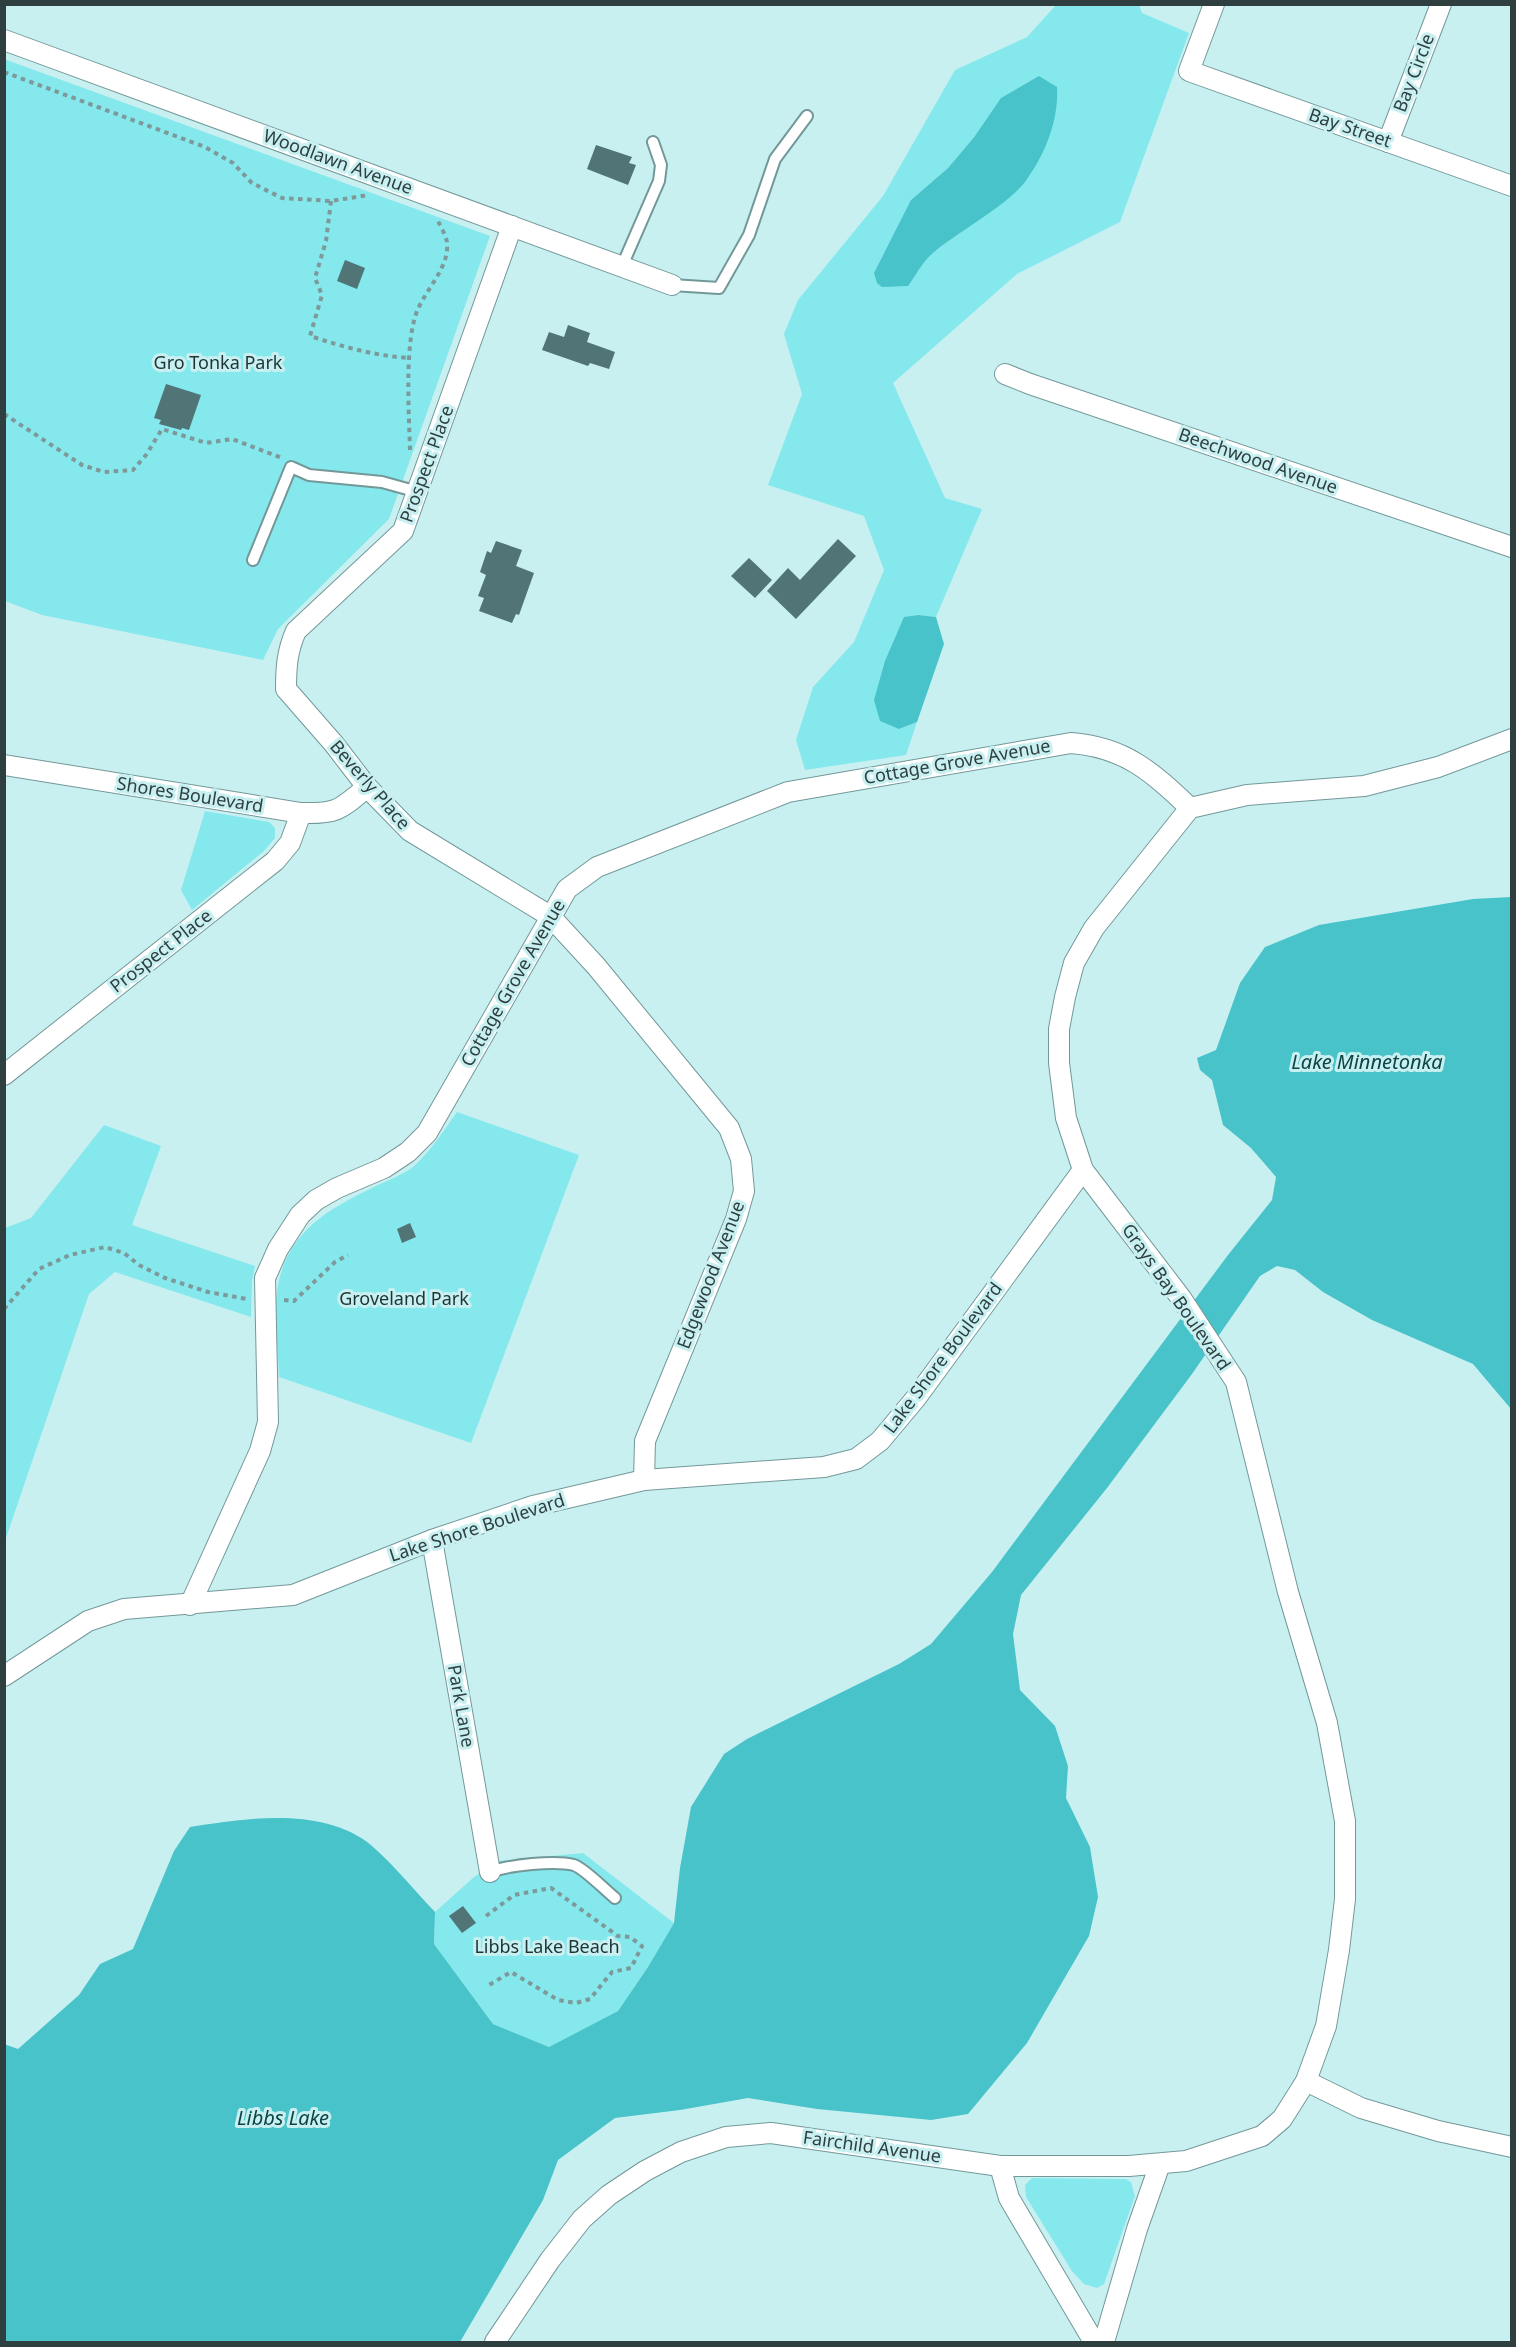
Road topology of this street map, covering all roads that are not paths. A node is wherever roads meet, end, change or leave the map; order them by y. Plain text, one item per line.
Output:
1 (1214, 4) edge
2 (1441, 4) edge
3 (4, 40) edge
4 (807, 116) dead end
5 (653, 142) dead end
6 (1388, 142) junction
7 (1512, 186) edge
8 (512, 226) junction
9 (622, 266) junction
10 (672, 285) joint
11 (1005, 374) dead end
12 (418, 492) junction
13 (1512, 548) edge
14 (253, 560) dead end
15 (286, 664) joint
16 (1512, 739) edge
17 (4, 765) edge
18 (368, 788) junction
19 (1190, 808) junction
20 (301, 813) junction
21 (550, 916) junction
22 (4, 1075) edge
23 (1083, 1170) junction
24 (644, 1480) junction
25 (432, 1540) junction
26 (190, 1605) junction
27 (4, 1676) edge
28 (490, 1872) joint
29 (615, 1898) dead end
30 (1306, 2081) junction
31 (1512, 2147) edge
32 (1160, 2164) junction
33 (1000, 2166) junction
34 (495, 2343) edge
35 (1094, 2343) edge
36 (1104, 2343) edge

1 - 6 street, Bay Street
2 - 6 street, Bay Circle
3 - 8 street, Woodlawn Avenue
4 - 10 lane
5 - 9 lane
6 - 7 street, Bay Street
8 - 9 street, Woodlawn Avenue
8 - 12 street, Prospect Place
9 - 10 street, Woodlawn Avenue
11 - 13 street, Beechwood Avenue
12 - 14 lane
12 - 15 street, Prospect Place
15 - 18 street, Beverly Place
16 - 19 street
17 - 20 street, Shores Boulevard
18 - 20 street, Shores Boulevard
18 - 21 street, Beverly Place
19 - 21 street, Cottage Grove Avenue
19 - 23 street, Grays Bay Boulevard
20 - 22 street, Prospect Place
21 - 24 street, Edgewood Avenue
21 - 26 street, Cottage Grove Avenue
23 - 24 street, Lake Shore Boulevard
23 - 30 street, Grays Bay Boulevard
24 - 25 street, Lake Shore Boulevard
25 - 26 street, Lake Shore Boulevard
25 - 28 street, Park Lane
26 - 27 street, Lake Shore Boulevard
28 - 29 lane
30 - 31 street
30 - 32 street, Fairchild Avenue
32 - 33 street, Fairchild Avenue
32 - 36 street
33 - 34 street, Fairchild Avenue
33 - 35 street

